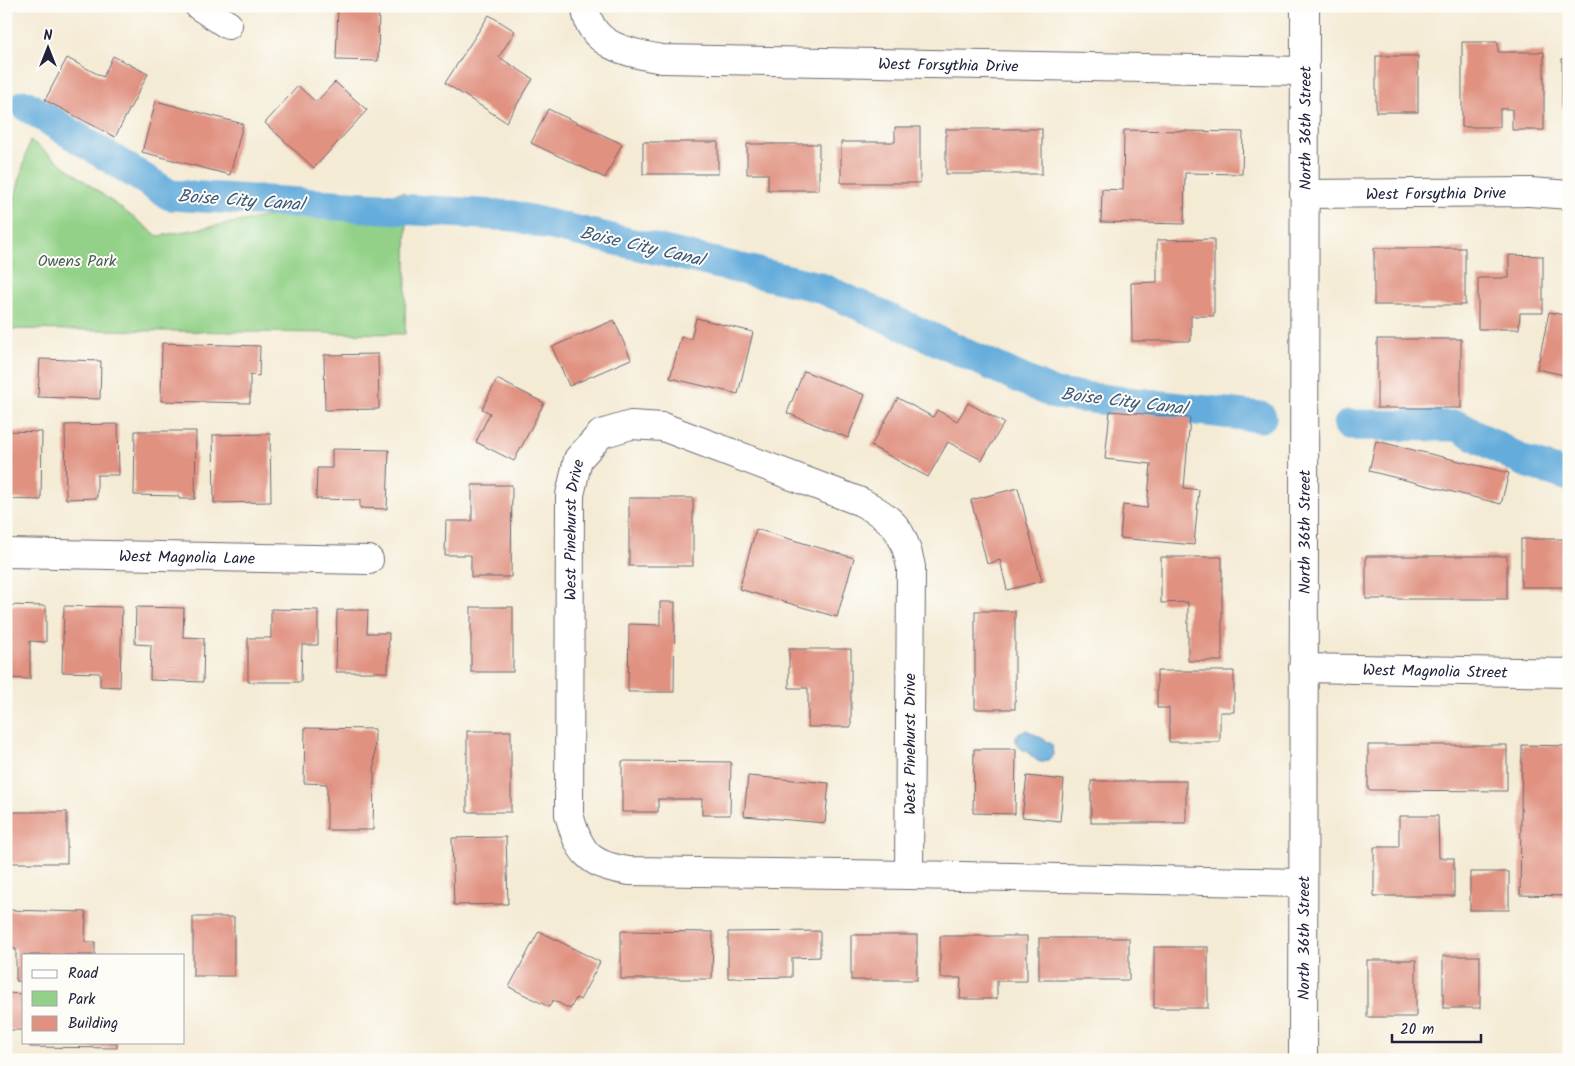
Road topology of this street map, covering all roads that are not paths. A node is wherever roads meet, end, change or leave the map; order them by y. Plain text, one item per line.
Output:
1 (199, 6) edge
2 (586, 6) edge
3 (1305, 6) edge
4 (228, 25) dead end
5 (1305, 71) junction
6 (1304, 194) junction
7 (1569, 195) edge
8 (6, 553) edge
9 (369, 560) dead end
10 (1303, 668) junction
11 (1569, 673) edge
12 (908, 875) junction
13 (1303, 883) junction
14 (1303, 1060) edge

1 - 4 street
2 - 5 street, West Forsythia Drive
3 - 5 street, North 36th Street
5 - 6 street, North 36th Street
6 - 7 street, West Forsythia Drive
6 - 10 street, North 36th Street
8 - 9 street, West Magnolia Lane
10 - 11 street, West Magnolia Street
10 - 13 street, North 36th Street
12 - 12 street, West Pinehurst Drive
12 - 13 street, West Pinehurst Drive
13 - 14 street, North 36th Street

